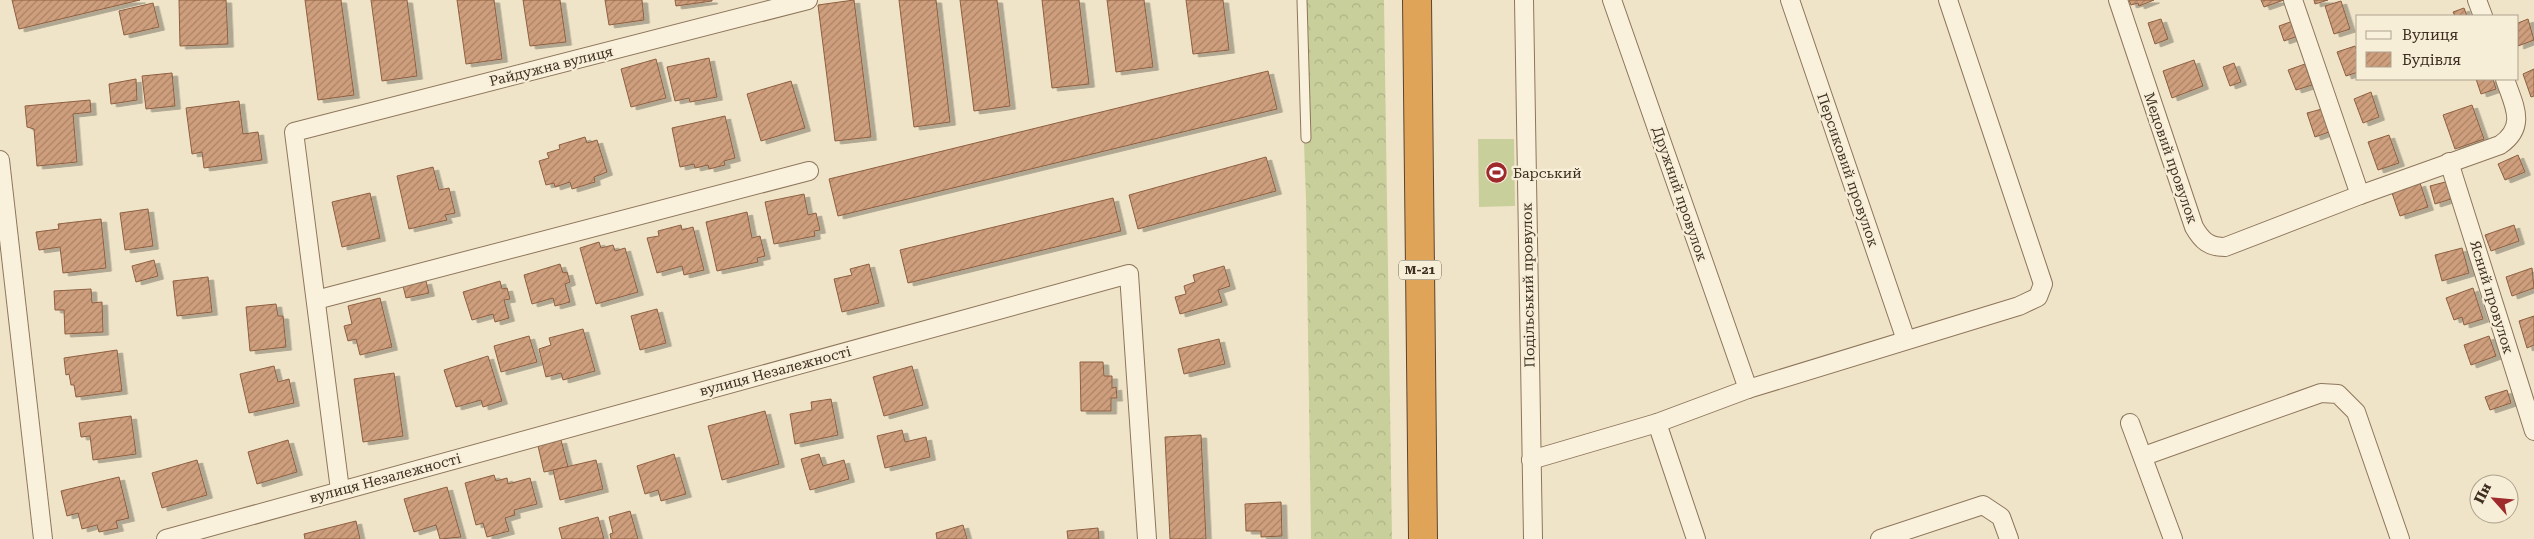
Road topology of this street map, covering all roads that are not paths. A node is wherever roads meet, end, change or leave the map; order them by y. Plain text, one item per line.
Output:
1 (808, 0) edge
2 (1302, 0) edge
3 (1417, 0) edge
4 (1524, 0) edge
5 (1612, 0) edge
6 (1790, 0) edge
7 (1948, 0) edge
8 (2118, 0) edge
9 (2294, 0) edge
10 (2477, 0) edge
11 (2483, 15) edge
12 (2504, 80) edge
13 (1306, 138) dead end
14 (0, 160) edge
15 (2449, 162) junction
16 (809, 171) dead end
17 (2360, 195) junction
18 (316, 300) junction
19 (1906, 340) junction
20 (1748, 389) junction
21 (1657, 423) junction
22 (2130, 423) dead end
23 (2534, 431) edge
24 (2144, 456) junction
25 (1531, 460) junction
26 (340, 490) junction
27 (43, 539) edge
28 (166, 539) edge
29 (1147, 539) edge
30 (1423, 539) edge
31 (1533, 539) edge
32 (1696, 539) edge
33 (1880, 539) edge
34 (2009, 539) edge
35 (2173, 539) edge
36 (2400, 539) edge

1 - 18 street, Райдужна вулиця
2 - 13 lane
3 - 30 highway, М-21
4 - 25 street, Подільський провулок
5 - 20 street, Дружний провулок
6 - 19 street, Персиковий провулок
7 - 19 street
8 - 17 street, Медовий провулок
9 - 17 street
10 - 11 street
12 - 15 street, Медовий провулок
14 - 27 street
15 - 17 street, Медовий провулок
15 - 23 street, Ясний провулок
16 - 18 street
18 - 26 street
19 - 20 street
20 - 21 street
21 - 25 street
21 - 32 street
22 - 24 street
24 - 35 street
24 - 36 street
25 - 31 street, Подільський провулок
26 - 28 street, вулиця Незалежності
26 - 29 street, вулиця Незалежності
33 - 34 street

